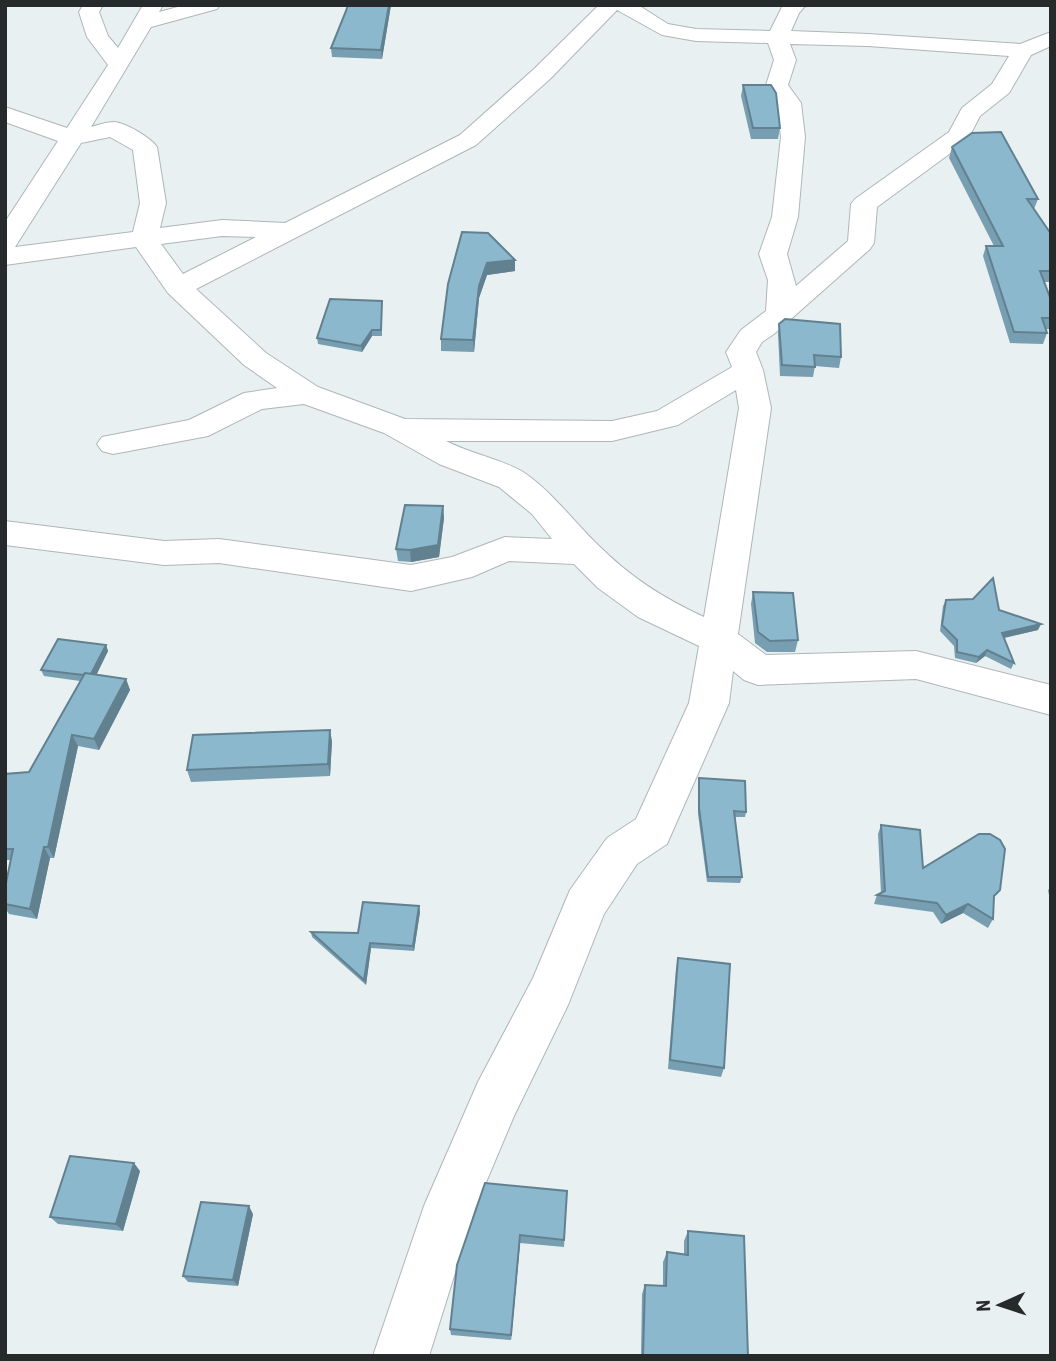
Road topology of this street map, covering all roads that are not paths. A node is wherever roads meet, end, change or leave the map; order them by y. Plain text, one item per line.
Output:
1 (93, 5) edge
2 (210, 5) edge
3 (611, 5) edge
4 (624, 5) edge
5 (796, 5) edge
6 (146, 18) edge
7 (98, 37) junction
8 (777, 38) junction
9 (1051, 38) edge
10 (1023, 51) junction
11 (119, 65) junction
12 (5, 114) edge
13 (72, 138) junction
14 (289, 231) junction
15 (144, 239) junction
16 (5, 243) edge
17 (5, 257) edge
18 (178, 287) junction
19 (780, 313) junction
20 (748, 370) junction
21 (307, 394) junction
22 (395, 426) junction
23 (113, 444) dead end
24 (5, 533) edge
25 (583, 552) junction
26 (719, 639) junction
27 (1051, 700) edge
28 (401, 1356) edge

1 - 7 street
2 - 6 street
3 - 14 street
4 - 8 street
5 - 8 street
6 - 7 street
6 - 11 street
7 - 11 street
8 - 10 street
8 - 19 street
9 - 10 street
10 - 19 street
11 - 13 street
12 - 13 street
13 - 15 street
13 - 16 street
14 - 15 street
14 - 18 street
15 - 17 street
15 - 18 street
18 - 21 street
19 - 20 street
20 - 22 street
20 - 26 street
21 - 22 street
21 - 23 street
22 - 25 street
24 - 25 street
25 - 26 street
26 - 27 street
26 - 28 street

